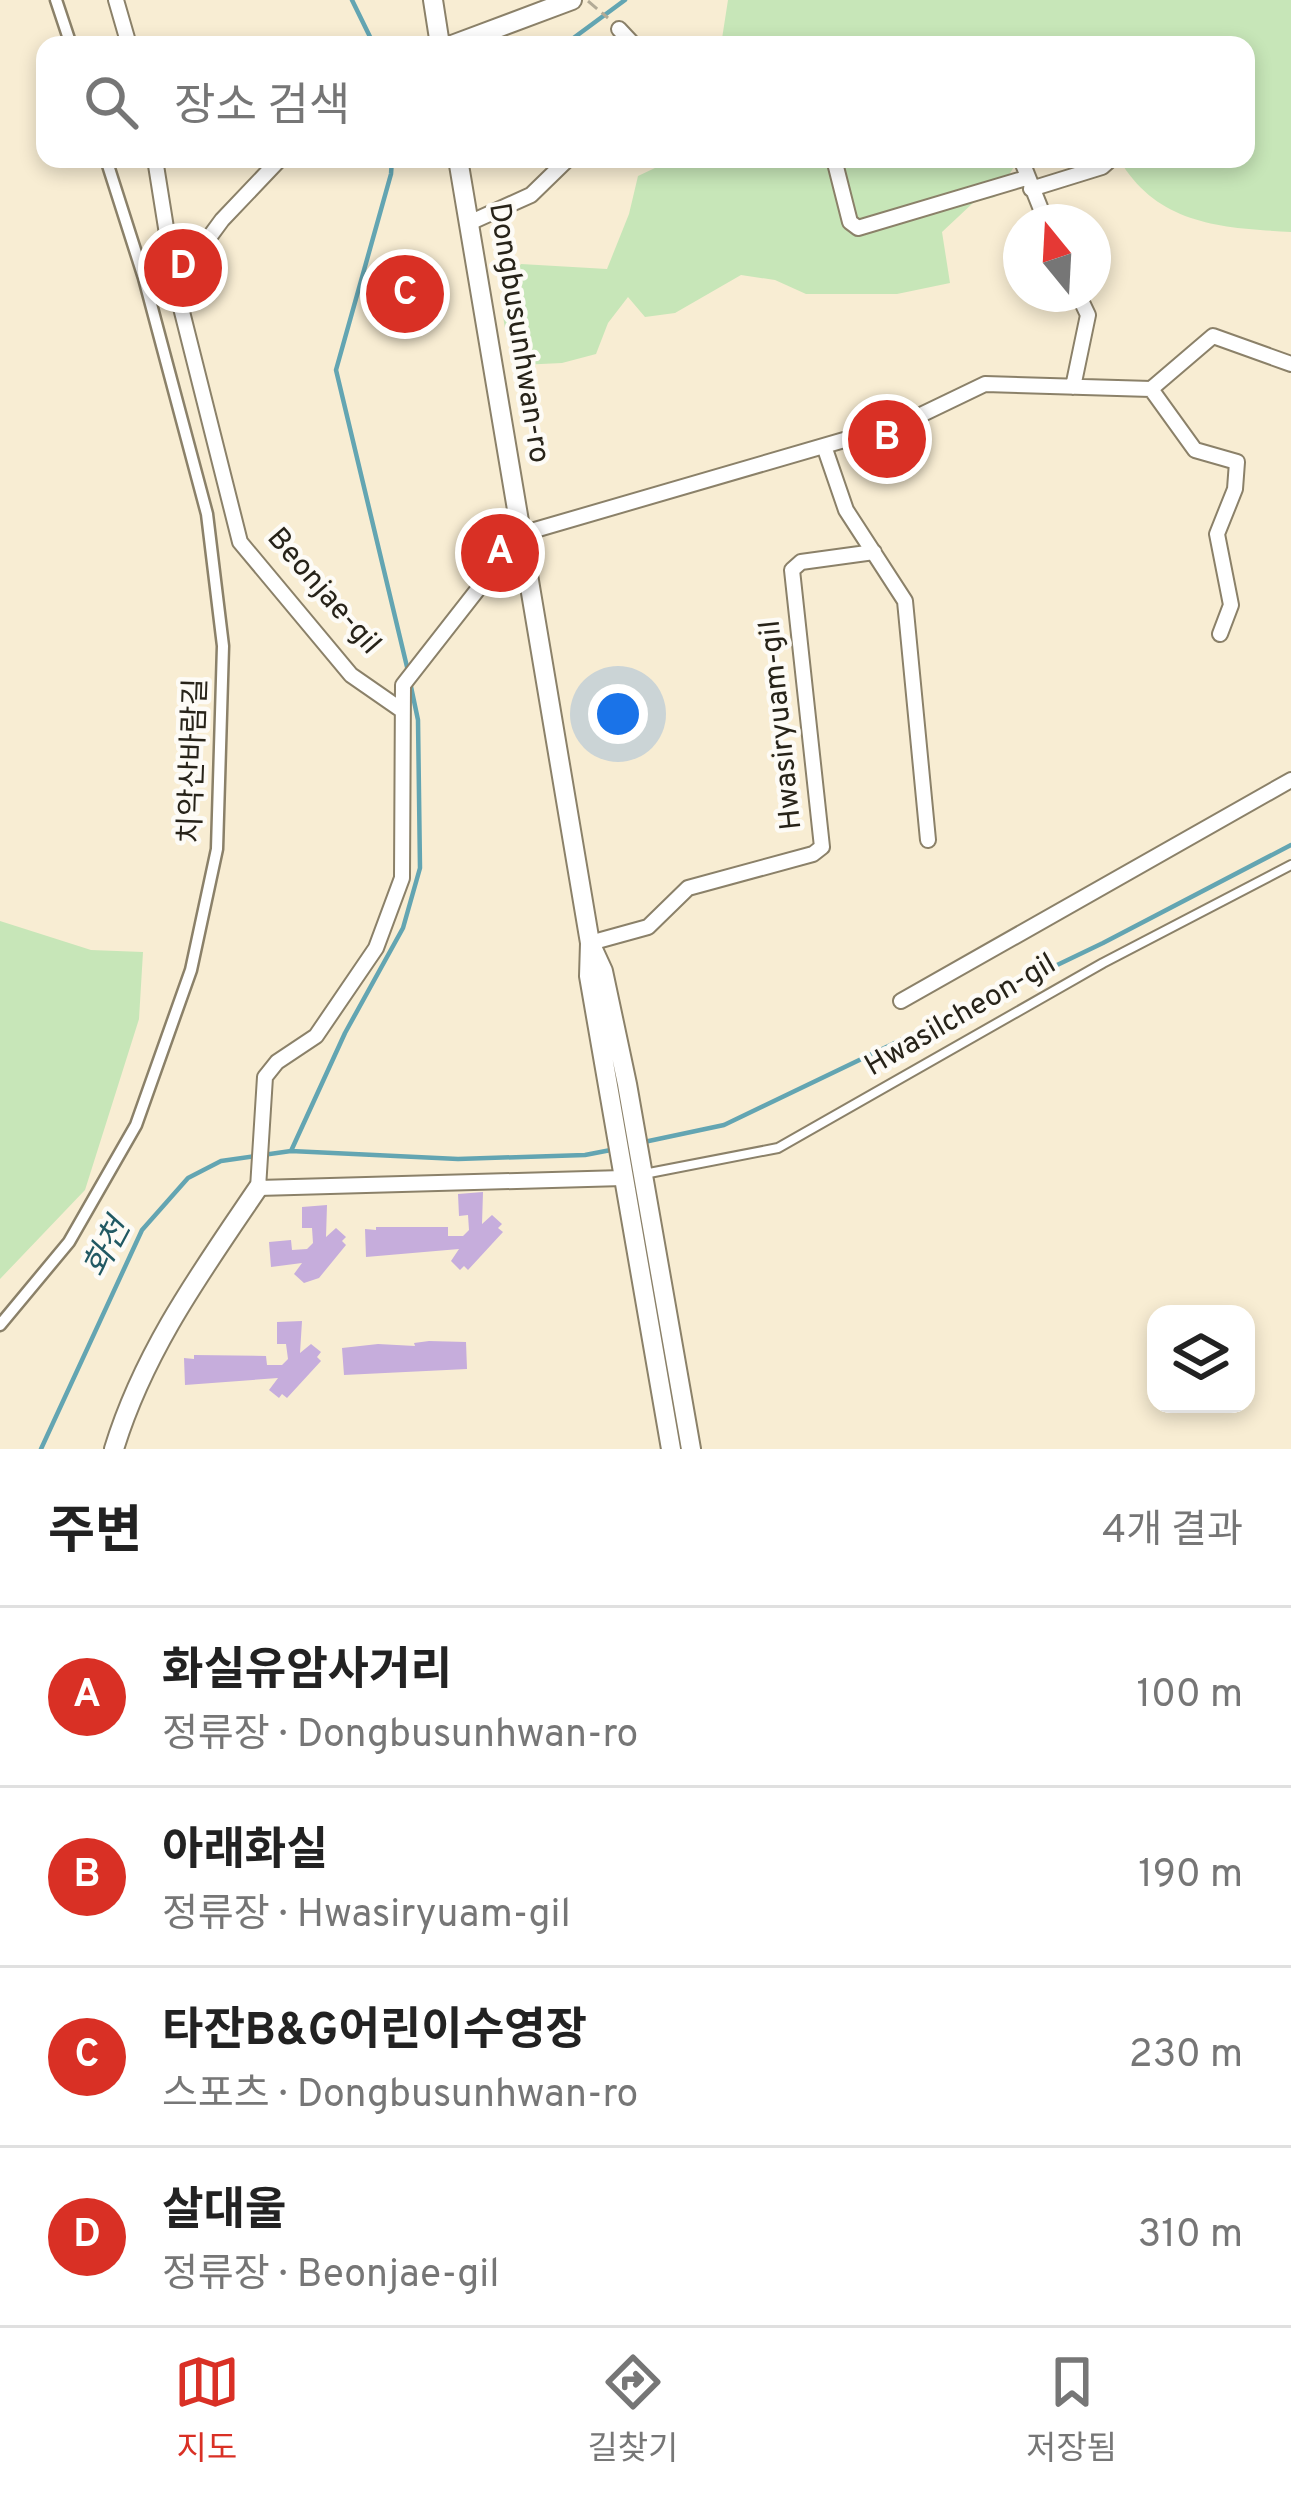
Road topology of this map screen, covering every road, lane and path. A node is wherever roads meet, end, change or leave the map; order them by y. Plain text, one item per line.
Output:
1 (56, 0) edge
2 (116, 0) edge
3 (433, 0) edge
4 (572, 0) edge
5 (586, 0) edge
6 (620, 29) joint
7 (67, 36) edge
8 (126, 36) edge
9 (439, 36) edge
10 (476, 36) edge
11 (626, 36) edge
12 (109, 168) edge
13 (156, 168) edge
14 (271, 168) edge
15 (460, 168) edge
16 (559, 168) edge
17 (836, 168) edge
18 (1024, 168) edge
19 (1098, 168) edge
20 (1028, 184) junction
21 (1037, 204) edge
22 (470, 223) junction
23 (175, 284) junction
24 (1087, 312) edge
25 (1291, 364) edge
26 (1073, 387) junction
27 (1151, 389) junction
28 (824, 446) junction
29 (521, 534) junction
30 (874, 552) junction
31 (1220, 634) dead end
32 (400, 709) junction
33 (1290, 782) edge
34 (928, 840) dead end
35 (1291, 866) edge
36 (590, 943) junction
37 (901, 1001) dead end
38 (632, 1168) junction
39 (258, 1183) junction
40 (0, 1325) edge
41 (114, 1449) edge
42 (671, 1449) edge
43 (691, 1449) edge

1 - 7 street
2 - 8 street
3 - 9 street
4 - 10 street
5 - 6 path
6 - 11 street
12 - 40 street, 치악산바람길
13 - 23 street, Beonjae-gil
14 - 23 street
15 - 22 street, Dongbusunhwan-ro
16 - 22 street
17 - 20 street
18 - 20 street
19 - 20 street
20 - 21 street
22 - 29 street, Dongbusunhwan-ro
23 - 32 street, Beonjae-gil
24 - 26 street
25 - 27 street
26 - 27 street
26 - 28 street
27 - 31 street
28 - 29 street
28 - 30 street
29 - 32 street
29 - 36 street, Dongbusunhwan-ro
30 - 34 street
30 - 36 street, Hwasiryuam-gil
32 - 39 street
33 - 37 street
35 - 38 lane, Hwasilcheon-gil
36 - 38 street, Dongbusunhwan-ro
38 - 39 street
38 - 42 street, Dongbusunhwan-ro
38 - 43 street, Dongbusunhwan-ro
39 - 41 street

